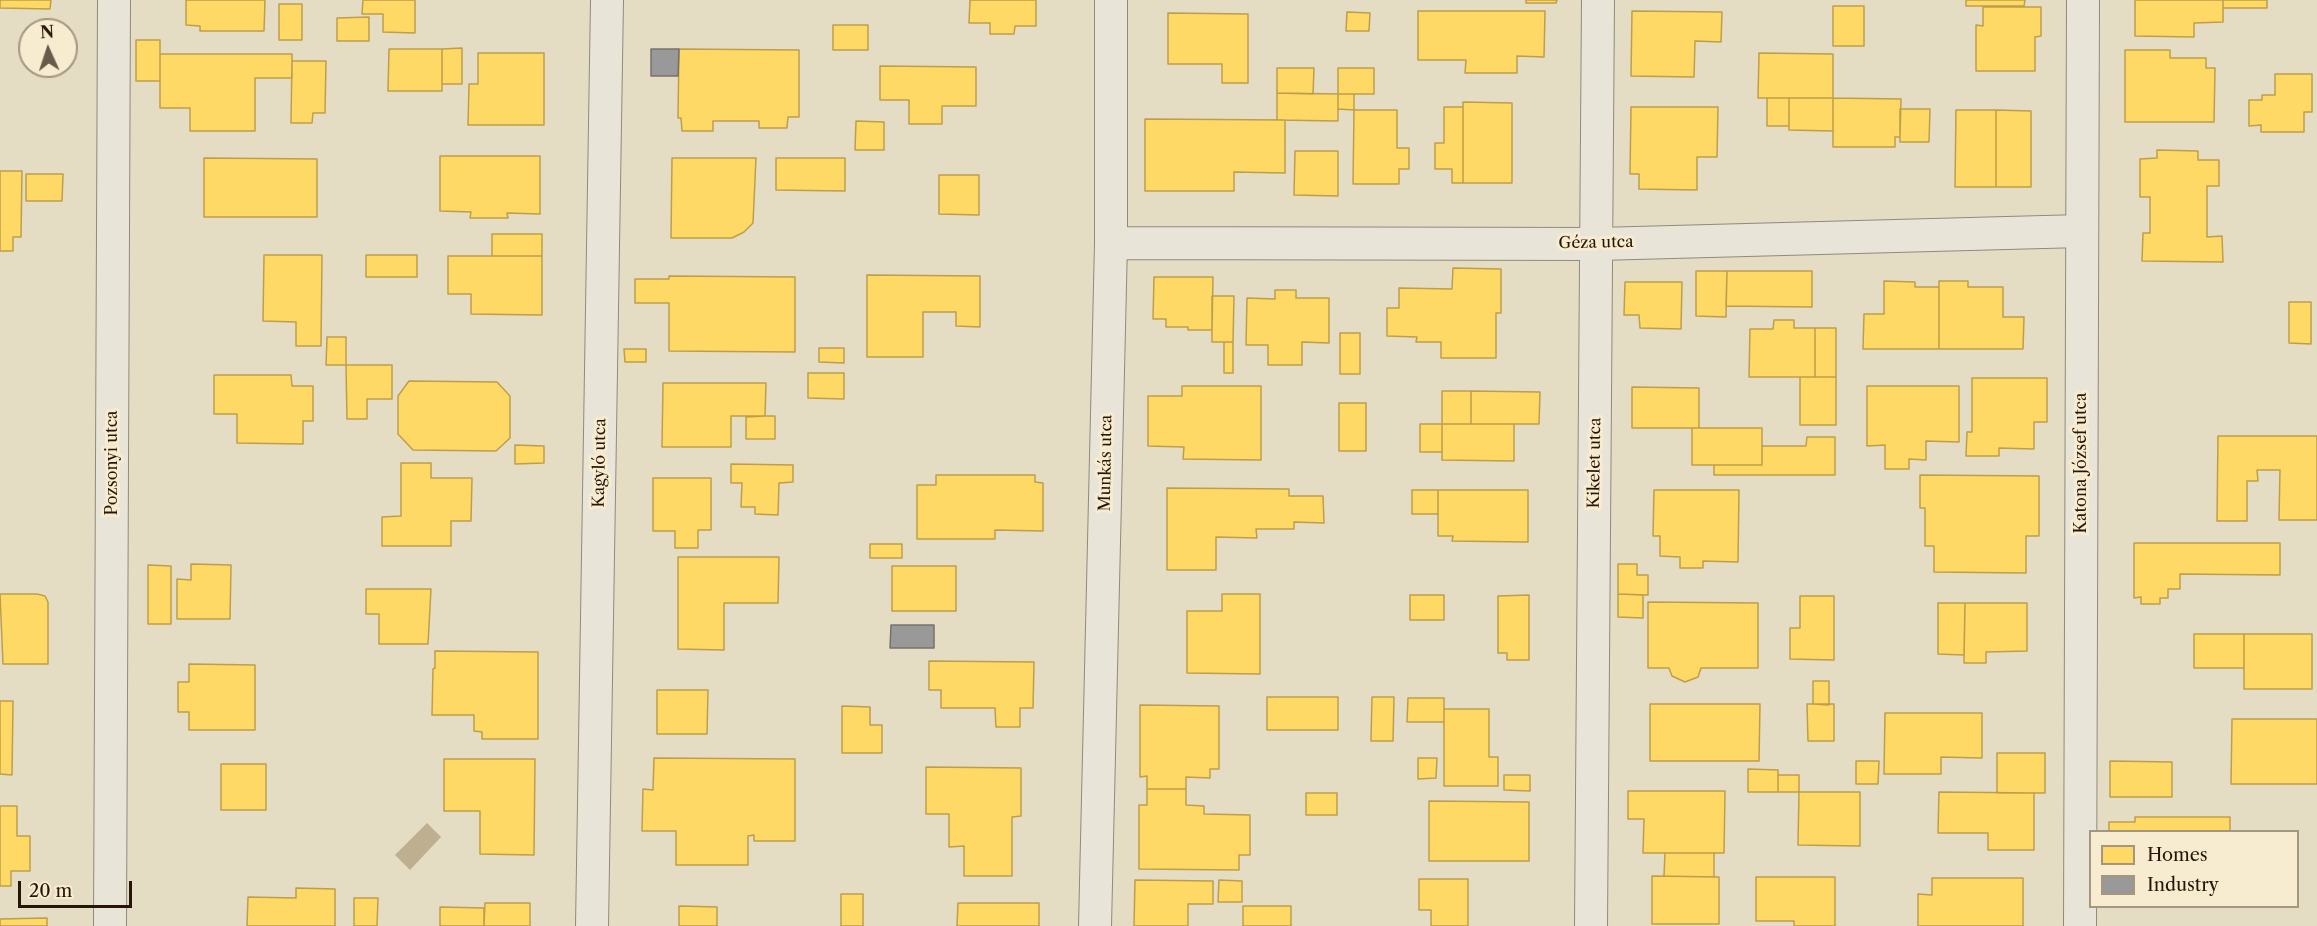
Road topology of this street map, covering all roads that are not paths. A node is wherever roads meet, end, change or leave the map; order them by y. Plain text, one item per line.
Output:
1 (114, 0) edge
2 (607, 0) edge
3 (1111, 0) edge
4 (1598, 0) edge
5 (2083, 0) edge
6 (2082, 231) junction
7 (1111, 243) junction
8 (1598, 244) junction
9 (110, 926) edge
10 (592, 926) edge
11 (1095, 926) edge
12 (1591, 926) edge
13 (2080, 926) edge

1 - 9 street, Pozsonyi utca
2 - 10 street, Kagyló utca
3 - 7 street, Munkás utca
4 - 8 street, Kikelet utca
5 - 6 street, Katona József utca
6 - 8 street, Géza utca
6 - 13 street, Katona József utca
7 - 8 street, Géza utca
7 - 11 street, Munkás utca
8 - 12 street, Kikelet utca

